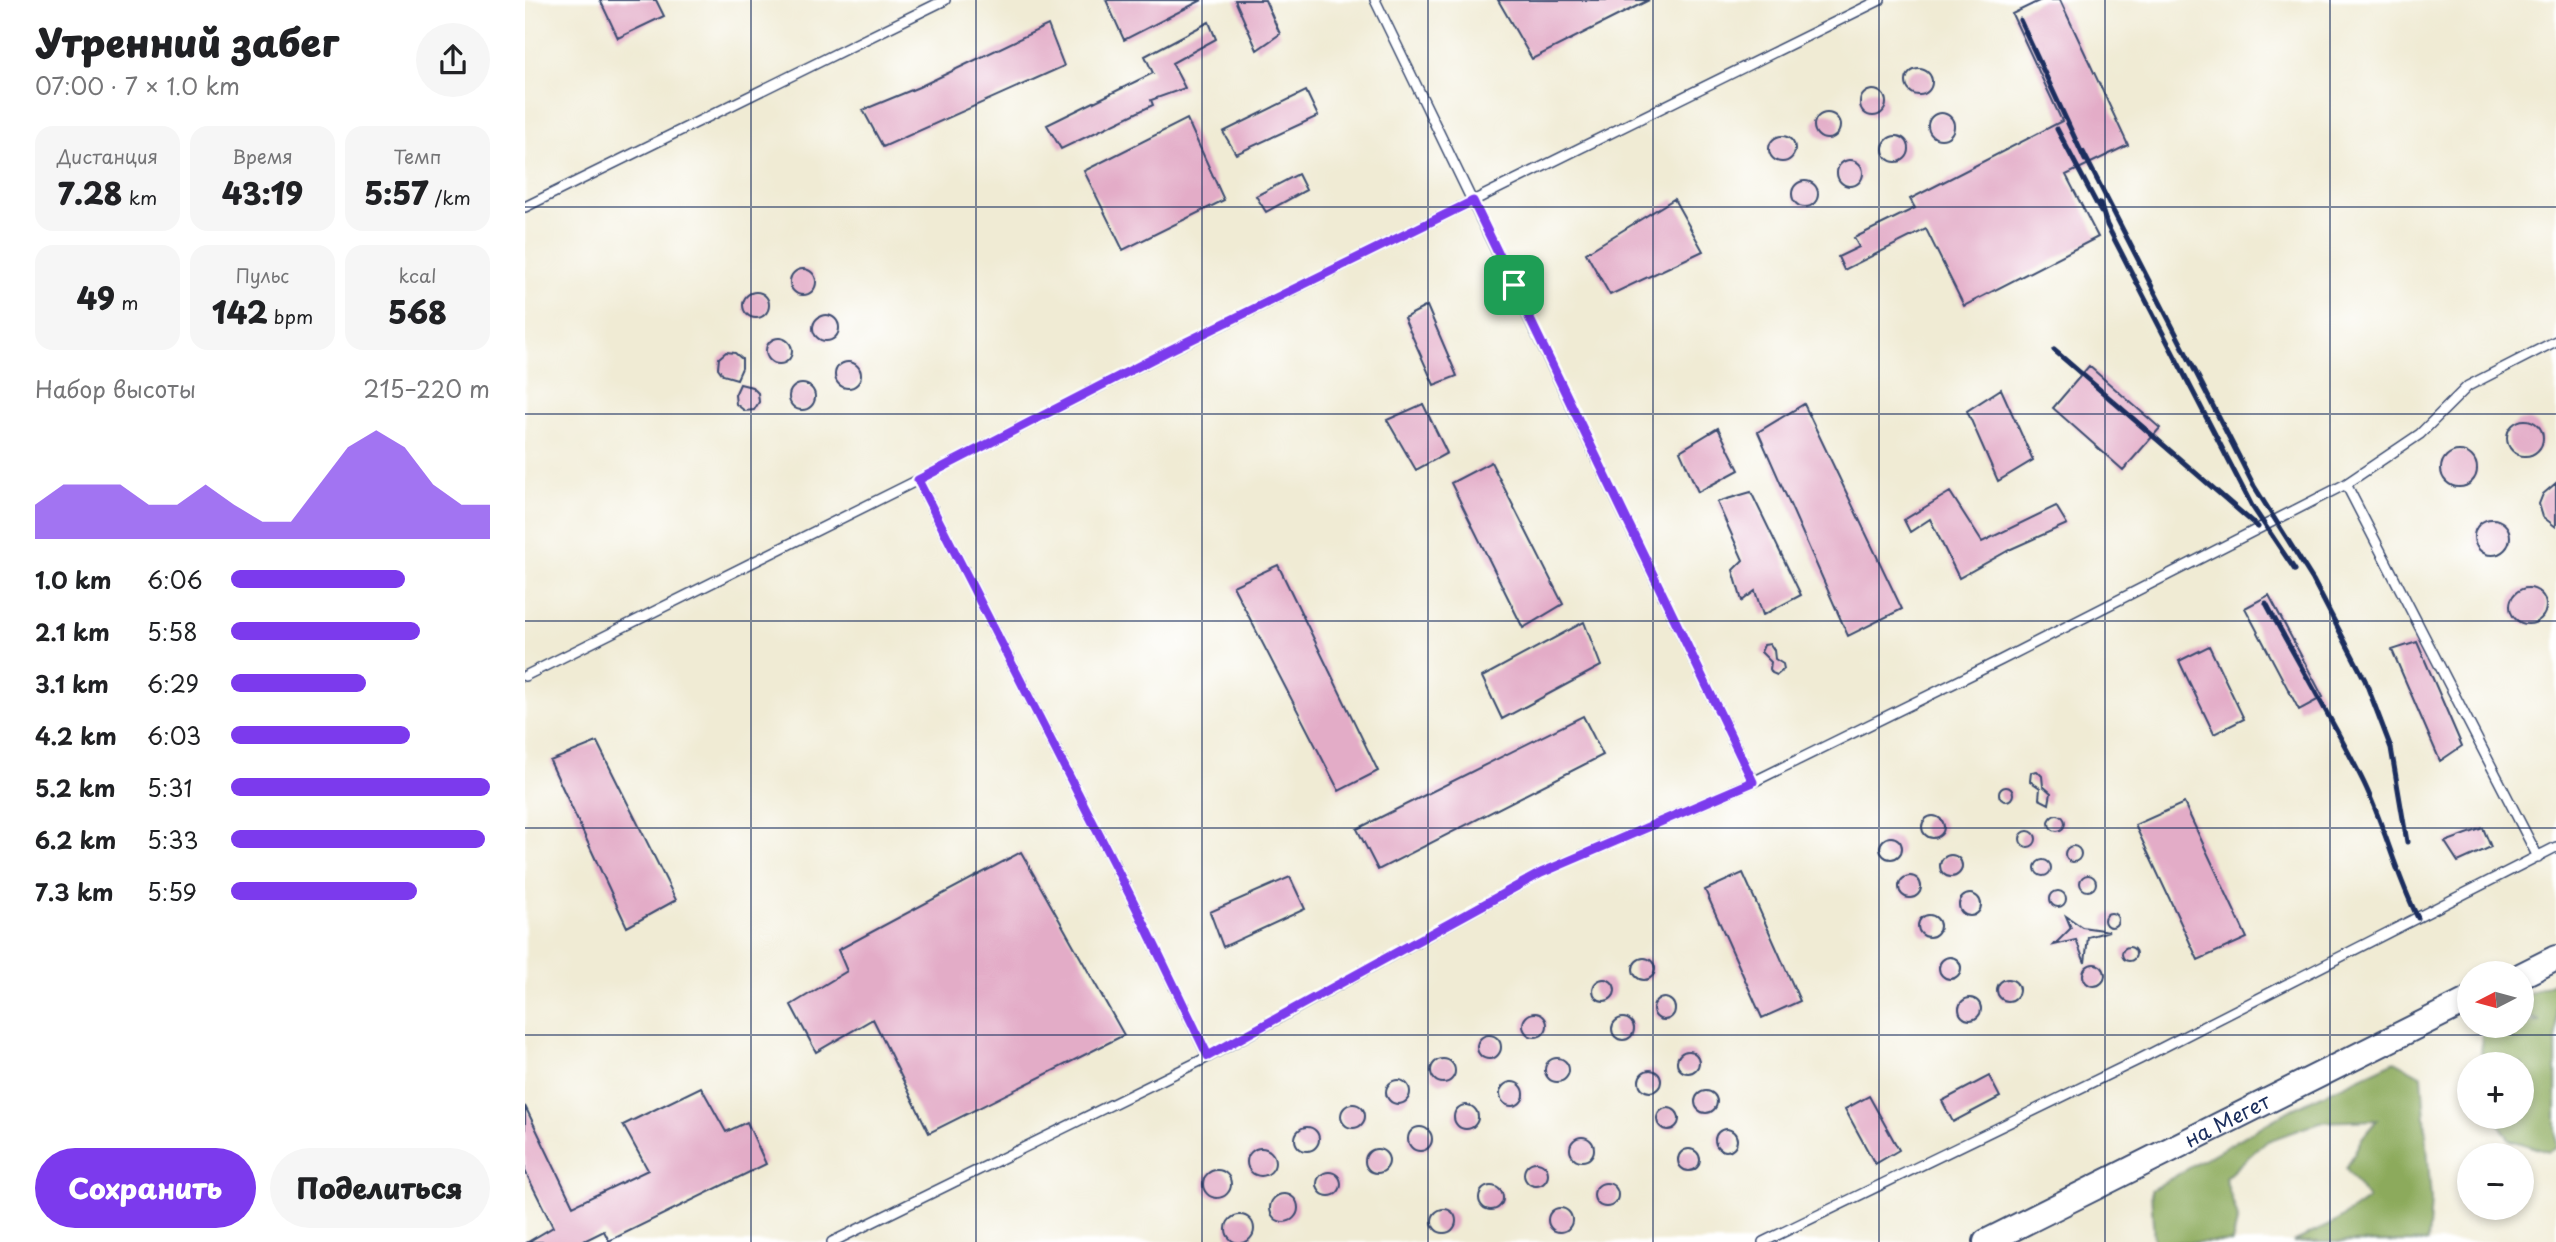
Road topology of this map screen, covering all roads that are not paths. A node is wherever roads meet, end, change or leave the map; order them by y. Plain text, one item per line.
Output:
1 (945, 0) edge
2 (1375, 0) edge
3 (1880, 0) edge
4 (1473, 201) junction
5 (525, 207) edge
6 (2556, 341) edge
7 (918, 480) junction
8 (2346, 484) junction
9 (525, 676) edge
10 (1753, 782) junction
11 (2556, 847) edge
12 (2538, 857) junction
13 (2556, 958) edge
14 (2534, 969) edge
15 (2457, 1006) edge
16 (1208, 1056) junction
17 (832, 1242) edge
18 (1763, 1242) edge
19 (1986, 1242) edge

1 - 5 lane
2 - 4 lane
3 - 4 lane
4 - 7 lane
4 - 10 lane
6 - 8 lane
7 - 9 lane
7 - 16 lane
8 - 10 lane
8 - 12 lane
10 - 16 lane
11 - 12 lane
12 - 18 lane
13 - 14 street
15 - 19 street, на Мегет
16 - 17 lane

